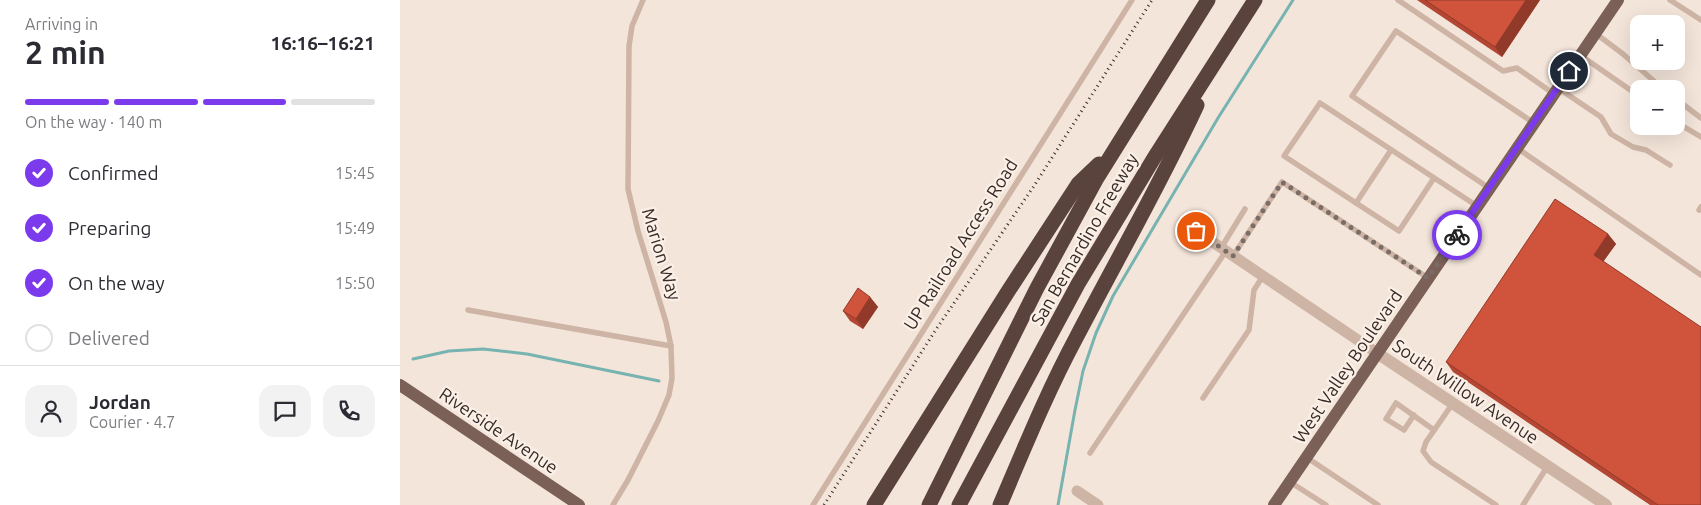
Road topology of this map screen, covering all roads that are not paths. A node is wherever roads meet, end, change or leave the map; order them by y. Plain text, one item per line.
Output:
1 (643, 0) edge
2 (1132, 0) edge
3 (1208, 0) edge
4 (1255, 0) edge
5 (1398, 0) edge
6 (1618, 0) edge
7 (1670, 0) edge
8 (1701, 20) edge
9 (1595, 33) junction
10 (1220, 54) junction
11 (1580, 55) junction
12 (1652, 80) edge
13 (1630, 90) edge
14 (1556, 91) junction
15 (1685, 106) edge
16 (1701, 118) edge
17 (1534, 124) junction
18 (1685, 128) edge
19 (1701, 138) edge
20 (1517, 148) junction
21 (1392, 150) junction
22 (1111, 153) junction
23 (1670, 165) dead end
24 (1434, 178) junction
25 (1489, 188) junction
26 (1356, 203) junction
27 (1477, 206) junction
28 (1245, 209) dead end
29 (1183, 222) dead end
30 (1227, 252) junction
31 (1701, 275) edge
32 (1263, 276) junction
33 (1428, 278) junction
34 (468, 310) dead end
35 (671, 346) junction
36 (1377, 353) junction
37 (400, 385) edge
38 (1203, 398) dead end
39 (1453, 404) junction
40 (1414, 416) junction
41 (1434, 430) junction
42 (1090, 452) dead end
43 (1306, 457) junction
44 (1548, 466) junction
45 (1290, 482) junction
46 (1077, 491) dead end
47 (932, 498) edge
48 (960, 504) edge
49 (579, 505) edge
50 (613, 505) edge
51 (813, 505) edge
52 (874, 505) edge
53 (1000, 505) edge
54 (1098, 505) edge
55 (1274, 505) edge
56 (1326, 505) edge
57 (1378, 505) edge
58 (1496, 505) edge
59 (1523, 505) edge
60 (1606, 505) edge

1 - 35 lane, Marion Way
2 - 51 lane, UP Railroad Access Road
3 - 22 highway, San Bernardino Freeway
4 - 10 highway, San Bernardino Freeway
5 - 14 lane
6 - 9 main road, West Valley Boulevard
7 - 8 lane
9 - 11 main road, West Valley Boulevard
9 - 12 lane
10 - 48 highway, San Bernardino Freeway
10 - 53 highway
11 - 13 lane
11 - 14 main road, West Valley Boulevard
14 - 17 main road, West Valley Boulevard
14 - 23 lane
15 - 16 lane
17 - 20 main road, West Valley Boulevard
17 - 25 lane
18 - 19 lane
20 - 25 main road, West Valley Boulevard
20 - 31 lane
21 - 24 lane
21 - 26 lane
21 - 26 lane
22 - 47 highway, San Bernardino Freeway
22 - 52 highway
24 - 26 lane
24 - 27 lane
25 - 27 main road, West Valley Boulevard
27 - 33 main road, West Valley Boulevard
28 - 30 lane
29 - 30 street, South Willow Avenue
30 - 32 street, South Willow Avenue
30 - 33 lane
30 - 42 lane
32 - 36 street, South Willow Avenue
32 - 38 lane
33 - 36 main road, West Valley Boulevard
34 - 35 lane
35 - 50 lane, Marion Way
36 - 39 street, South Willow Avenue
36 - 43 main road, West Valley Boulevard
37 - 49 main road, Riverside Avenue
39 - 41 lane
39 - 44 street, South Willow Avenue
40 - 40 lane
40 - 41 lane
41 - 58 lane
43 - 45 main road, West Valley Boulevard
43 - 57 lane
44 - 59 lane
44 - 60 street, South Willow Avenue
45 - 55 main road, West Valley Boulevard
45 - 56 lane
46 - 54 street

